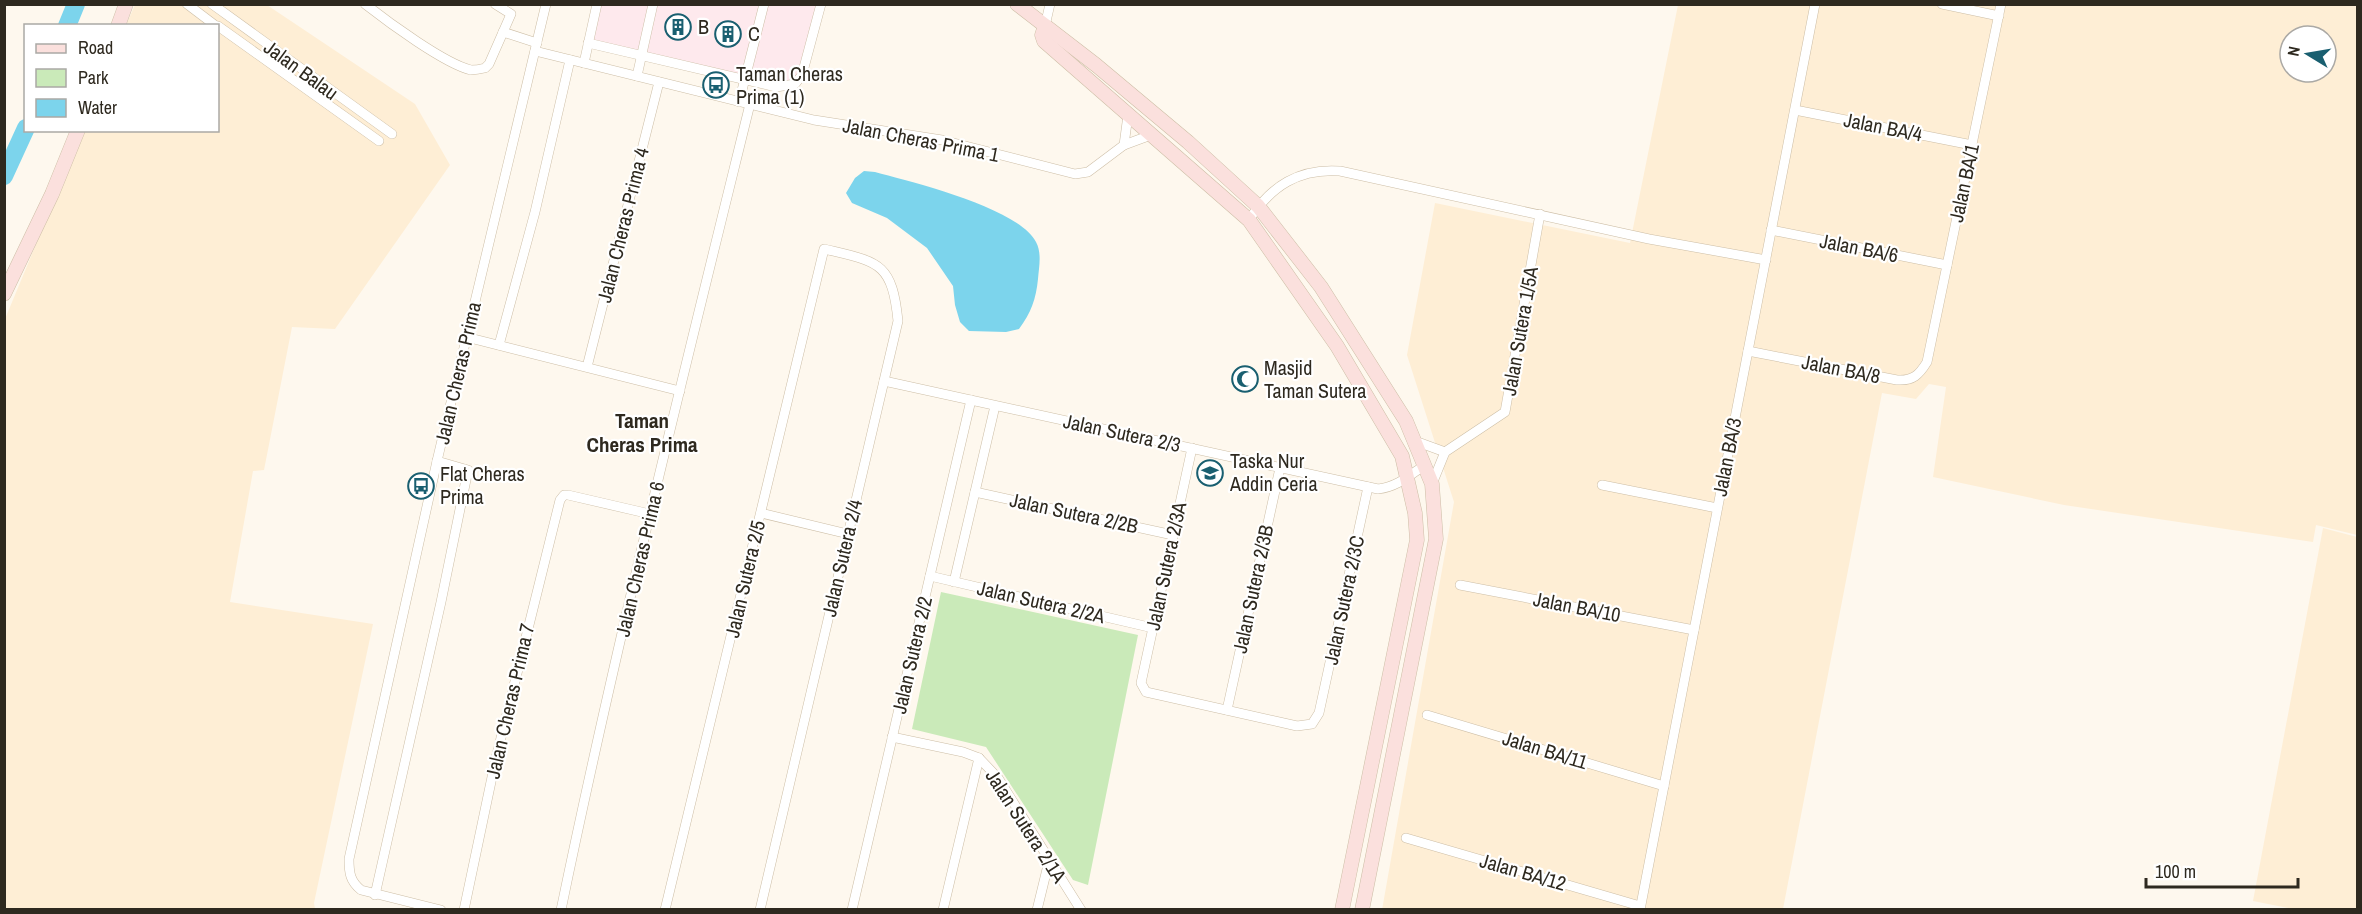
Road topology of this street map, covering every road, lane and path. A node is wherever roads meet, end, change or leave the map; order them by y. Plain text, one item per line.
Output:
1 (126, 4) edge
2 (187, 4) edge
3 (212, 4) edge
4 (365, 4) edge
5 (495, 4) edge
6 (546, 4) edge
7 (597, 4) edge
8 (653, 4) edge
9 (764, 4) edge
10 (821, 4) edge
11 (1017, 4) edge
12 (1050, 4) edge
13 (1815, 4) edge
14 (1942, 4) edge
15 (2001, 4) edge
16 (1999, 16) junction
17 (119, 24) edge
18 (214, 24) edge
19 (1045, 26) junction
20 (219, 27) edge
21 (506, 33) junction
22 (588, 43) junction
23 (533, 45) junction
24 (642, 55) junction
25 (570, 60) junction
26 (584, 63) junction
27 (637, 76) junction
28 (744, 78) junction
29 (660, 82) junction
30 (739, 102) junction
31 (750, 104) junction
32 (1795, 110) junction
33 (1128, 115) junction
34 (77, 132) edge
35 (392, 134) dead end
36 (1151, 135) junction
37 (379, 141) dead end
38 (1124, 145) junction
39 (1972, 145) junction
40 (1258, 206) junction
41 (1540, 214) junction
42 (1249, 220) junction
43 (1771, 230) junction
44 (824, 249) joint
45 (1766, 260) junction
46 (1947, 265) junction
47 (4, 294) edge
48 (466, 337) junction
49 (499, 345) junction
50 (1748, 351) junction
51 (1927, 362) joint
52 (587, 368) junction
53 (884, 381) junction
54 (680, 392) junction
55 (971, 400) junction
56 (995, 406) junction
57 (1415, 441) junction
58 (1192, 448) junction
59 (1445, 452) junction
60 (436, 462) junction
61 (1425, 465) junction
62 (1280, 468) junction
63 (1408, 477) junction
64 (1432, 484) junction
65 (1602, 485) dead end
66 (1368, 487) junction
67 (975, 492) junction
68 (1718, 508) junction
69 (761, 513) junction
70 (650, 514) junction
71 (848, 534) junction
72 (1173, 535) junction
73 (930, 576) junction
74 (954, 582) junction
75 (1460, 585) dead end
76 (1153, 628) junction
77 (1694, 630) junction
78 (1227, 710) junction
79 (1427, 715) dead end
80 (892, 737) junction
81 (979, 758) junction
82 (1664, 786) junction
83 (1406, 837) dead end
84 (1049, 861) junction
85 (375, 895) junction
86 (1640, 908) edge
87 (441, 909) edge
88 (464, 909) edge
89 (561, 909) edge
90 (665, 909) edge
91 (760, 909) edge
92 (852, 909) edge
93 (943, 909) edge
94 (1037, 909) edge
95 (1081, 909) edge
96 (1342, 909) edge
97 (1362, 909) edge

1 - 17 street
2 - 18 street
3 - 35 street, Jalan Balau
4 - 21 street
5 - 21 street
6 - 23 street, Jalan Cheras Prima
7 - 22 street
8 - 24 street
9 - 28 street
10 - 28 street
11 - 19 street
12 - 19 street
13 - 32 street, Jalan BA/3
14 - 16 street
15 - 16 street, Jalan BA/1
16 - 39 street, Jalan BA/1
19 - 33 street
19 - 40 street
20 - 37 street
21 - 23 street, Jalan Cheras Prima 1
22 - 24 street
22 - 26 street
23 - 25 street, Jalan Cheras Prima 1
23 - 48 street, Jalan Cheras Prima
24 - 27 street
24 - 28 street
25 - 26 street, Jalan Cheras Prima 1
25 - 49 street
26 - 27 street, Jalan Cheras Prima 1
27 - 29 street, Jalan Cheras Prima 1
28 - 30 street
29 - 30 street, Jalan Cheras Prima 1
29 - 52 street, Jalan Cheras Prima 4
30 - 31 street, Jalan Cheras Prima 1
31 - 38 street, Jalan Cheras Prima 1
31 - 54 street, Jalan Cheras Prima 6
32 - 39 street, Jalan BA/4
32 - 43 street, Jalan BA/3
33 - 36 street
33 - 38 street
34 - 47 street
36 - 38 street, Jalan Cheras Prima 1
36 - 42 street
39 - 46 street, Jalan BA/1
40 - 41 street
40 - 42 street
40 - 57 street
41 - 45 street
41 - 59 street, Jalan Sutera 1/5A
42 - 63 street
43 - 45 street, Jalan BA/3
43 - 46 street, Jalan BA/6
44 - 53 street, Jalan Sutera 2/4
44 - 69 street, Jalan Sutera 2/5
45 - 50 street, Jalan BA/3
46 - 51 street, Jalan BA/1
48 - 49 street
48 - 60 street, Jalan Cheras Prima
49 - 52 street
50 - 51 street, Jalan BA/8
50 - 68 street, Jalan BA/3
52 - 54 street
53 - 55 street, Jalan Sutera 2/3
53 - 71 street, Jalan Sutera 2/4
54 - 70 street, Jalan Cheras Prima 6
55 - 56 street, Jalan Sutera 2/3
55 - 73 street, Jalan Sutera 2/2
56 - 58 street, Jalan Sutera 2/3
56 - 67 street
57 - 59 street
57 - 61 street
58 - 62 street, Jalan Sutera 2/3
58 - 72 street, Jalan Sutera 2/3A
59 - 64 street
60 - 85 street, Jalan Cheras Prima
60 - 85 street
61 - 63 street, Jalan Sutera 2/3
61 - 64 street
62 - 66 street, Jalan Sutera 2/3
62 - 78 street, Jalan Sutera 2/3B
63 - 66 street, Jalan Sutera 2/3
63 - 96 street
64 - 97 street
65 - 68 street
66 - 78 street, Jalan Sutera 2/3C
67 - 72 street, Jalan Sutera 2/2B
67 - 74 street
68 - 77 street, Jalan BA/3
69 - 71 street
69 - 90 street, Jalan Sutera 2/5
70 - 88 street, Jalan Cheras Prima 7
70 - 89 street, Jalan Cheras Prima 6
71 - 91 street, Jalan Sutera 2/4
72 - 76 street, Jalan Sutera 2/3A
73 - 74 street, Jalan Sutera 2/2A
73 - 80 street, Jalan Sutera 2/2
74 - 76 street, Jalan Sutera 2/2A
75 - 77 street, Jalan BA/10
76 - 78 street, Jalan Sutera 2/3A
77 - 82 street, Jalan BA/3
79 - 82 street, Jalan BA/11
80 - 81 street, Jalan Sutera 2/1A
80 - 92 street, Jalan Sutera 2/2
81 - 84 street, Jalan Sutera 2/1A
81 - 93 street
82 - 86 street, Jalan BA/3
83 - 86 street, Jalan BA/12
84 - 94 street
84 - 95 street, Jalan Sutera 2/1A
85 - 87 street

